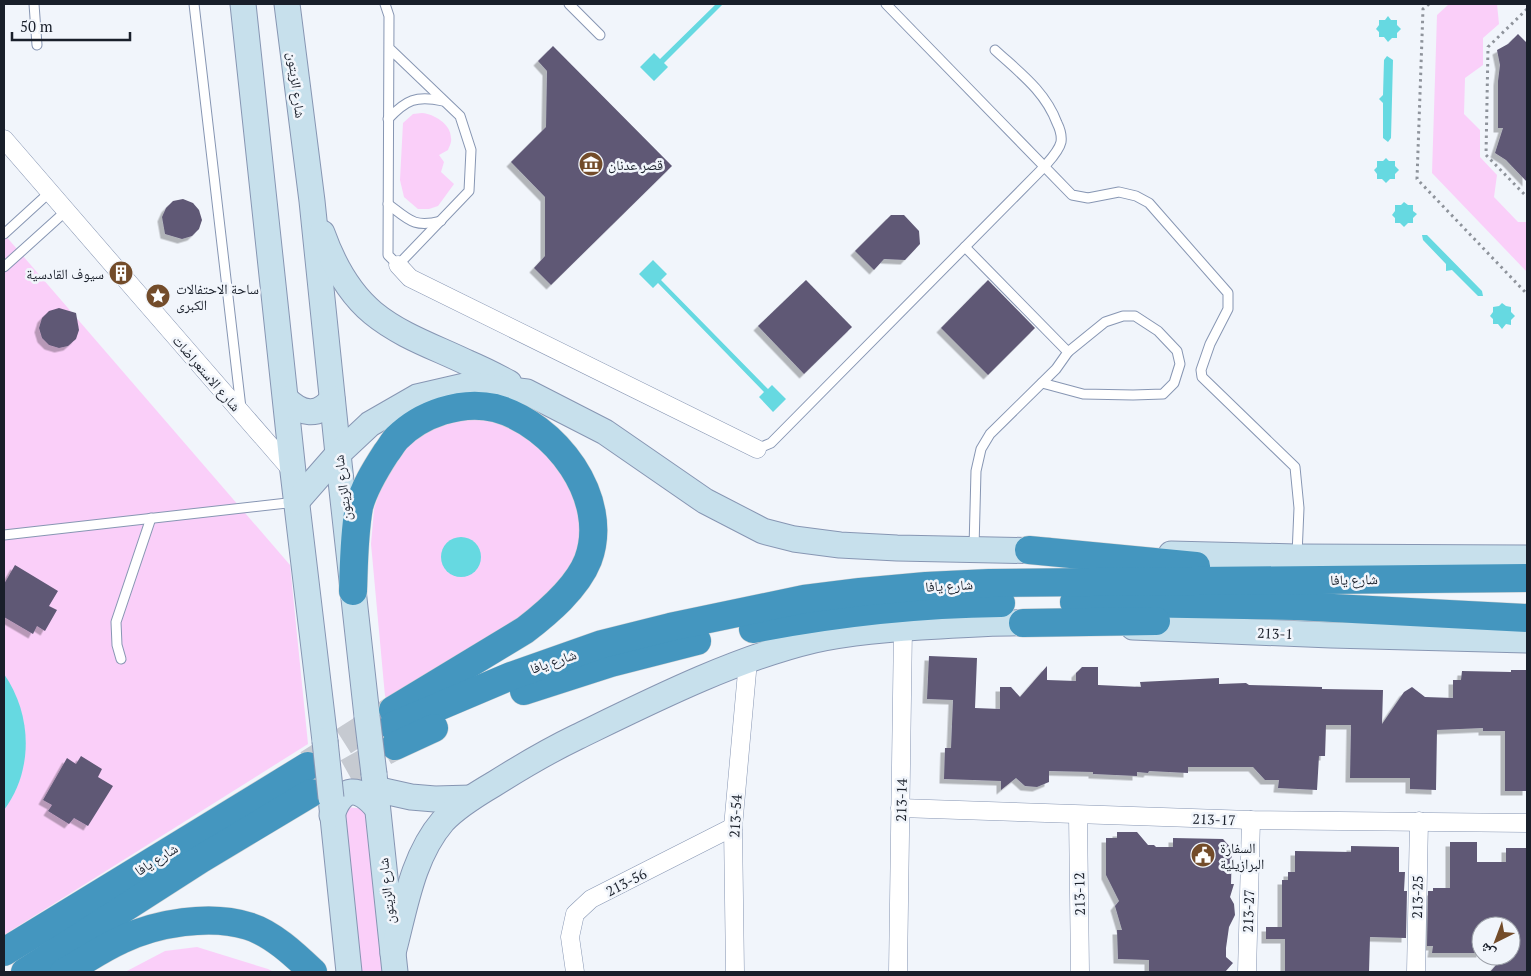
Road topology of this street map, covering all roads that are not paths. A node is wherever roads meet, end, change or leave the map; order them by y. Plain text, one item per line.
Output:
1 (34, 4) edge
2 (194, 4) edge
3 (243, 4) edge
4 (287, 4) edge
5 (385, 4) edge
6 (569, 4) edge
7 (886, 4) edge
8 (600, 35) dead end
9 (37, 45) dead end
10 (389, 48) junction
11 (995, 50) dead end
12 (444, 102) junction
13 (388, 119) junction
14 (4, 139) edge
15 (1044, 167) junction
16 (50, 192) junction
17 (312, 201) junction
18 (388, 204) junction
19 (66, 211) junction
20 (441, 221) junction
21 (4, 234) edge
22 (965, 247) junction
23 (398, 265) junction
24 (4, 267) edge
25 (1068, 352) junction
26 (1042, 383) junction
27 (527, 392) junction
28 (286, 399) junction
29 (332, 399) junction
30 (242, 413) junction
31 (757, 449) joint
32 (338, 454) junction
33 (293, 472) junction
34 (296, 502) junction
35 (151, 518) junction
36 (4, 535) edge
37 (974, 548) junction
38 (1029, 550) junction
39 (1297, 558) junction
40 (1527, 558) edge
41 (1493, 577) junction
42 (1527, 578) edge
43 (353, 591) junction
44 (1499, 618) junction
45 (1527, 618) edge
46 (1023, 622) junction
47 (903, 628) junction
48 (1527, 640) edge
49 (121, 659) dead end
50 (748, 661) junction
51 (386, 725) junction
52 (315, 784) junction
53 (375, 790) junction
54 (471, 798) junction
55 (900, 808) junction
56 (1078, 815) junction
57 (1251, 820) junction
58 (1419, 821) junction
59 (1527, 823) edge
60 (732, 828) junction
61 (4, 952) edge
62 (394, 963) edge
63 (25, 972) edge
64 (64, 972) edge
65 (313, 972) edge
66 (349, 972) edge
67 (575, 972) edge
68 (735, 972) edge
69 (898, 972) edge
70 (1080, 972) edge
71 (1246, 972) edge
72 (1416, 972) edge

1 - 9 lane
2 - 30 lane
3 - 28 main road
4 - 17 main road, شارع الزيتون
5 - 10 lane
6 - 8 lane
7 - 15 lane
10 - 12 lane
10 - 13 lane
11 - 15 lane
12 - 13 lane
12 - 20 lane
13 - 18 lane
14 - 16 street, شارع الاستعراضات
15 - 22 lane
15 - 39 lane
16 - 19 street, شارع الاستعراضات
16 - 21 lane
17 - 27 main road
17 - 29 main road, شارع الزيتون
18 - 20 lane
18 - 23 lane
19 - 24 lane
19 - 30 street, شارع الاستعراضات
20 - 23 lane
22 - 25 lane
22 - 31 lane
23 - 31 street
25 - 26 lane
25 - 26 lane
26 - 37 lane
27 - 32 main road
27 - 37 main road
28 - 29 main road
28 - 33 main road
29 - 32 main road, شارع الزيتون
30 - 33 street, شارع الاستعراضات
32 - 34 main road
32 - 43 main road, شارع الزيتون
33 - 34 main road
34 - 35 lane
34 - 52 main road, bridge
35 - 36 lane
35 - 49 lane
37 - 38 main road
38 - 39 main road
38 - 41 highway
39 - 40 main road
41 - 42 highway, شارع يافا
41 - 51 highway, شارع يافا
43 - 51 main road, شارع الزيتون
43 - 51 highway
44 - 45 highway, شارع يافا
44 - 46 highway
44 - 51 highway, شارع يافا
46 - 47 main road, 213-1
46 - 48 main road, 213-1
47 - 50 main road, 213-1
47 - 55 street, 213-14
50 - 54 main road, 213-1
50 - 60 street, 213-54
51 - 53 main road, شارع الزيتون, bridge
52 - 53 main road
52 - 61 highway, شارع يافا
52 - 63 highway, شارع يافا
52 - 66 main road
53 - 54 main road
53 - 62 main road, شارع الزيتون
54 - 62 main road, 213-1
55 - 56 street, 213-17
55 - 69 street, 213-14
56 - 57 street, 213-17
56 - 70 street, 213-12
57 - 58 street, 213-17
57 - 71 street, 213-27
58 - 59 street, 213-17
58 - 72 street, 213-25
60 - 67 street, 213-56
60 - 68 street, 213-54
64 - 65 highway

